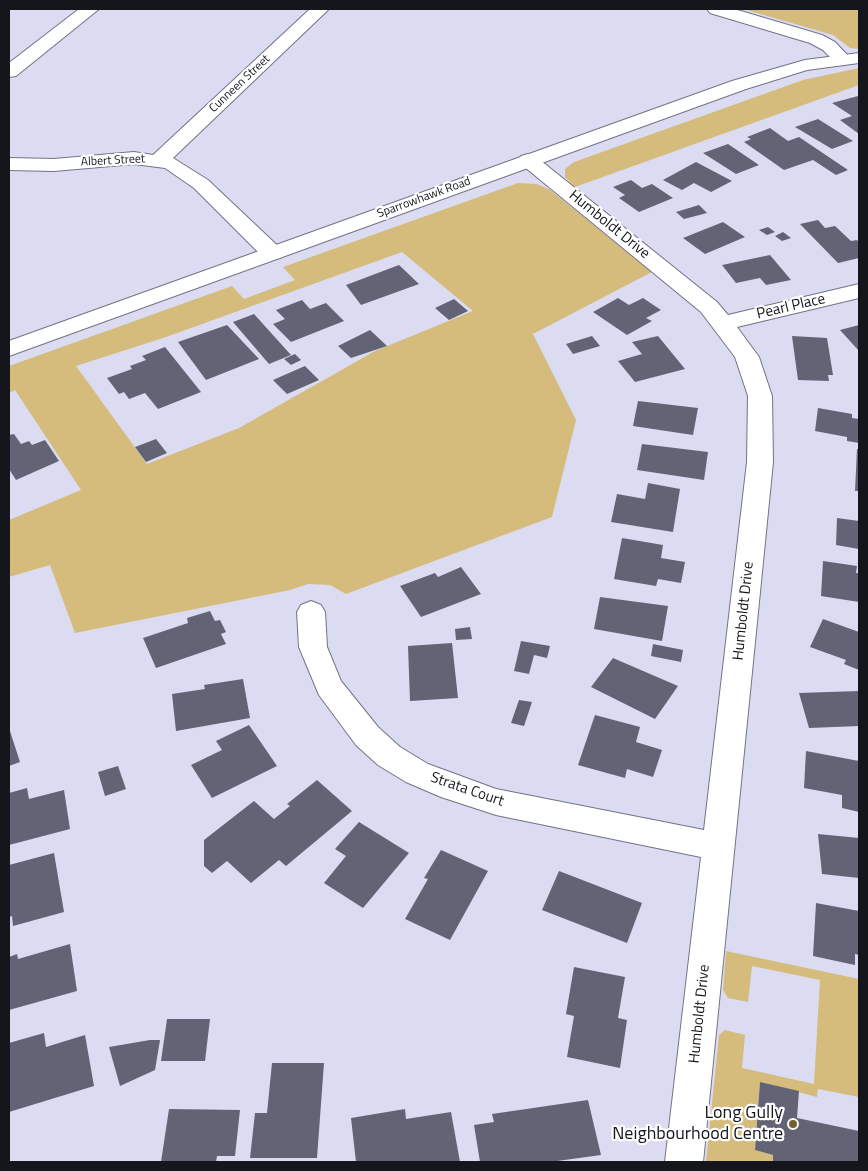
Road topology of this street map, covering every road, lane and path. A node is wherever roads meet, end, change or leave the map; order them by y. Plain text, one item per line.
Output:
1 (90, 9) edge
2 (320, 9) edge
3 (716, 9) edge
4 (851, 59) edge
5 (9, 72) edge
6 (159, 160) junction
7 (528, 160) junction
8 (9, 164) edge
9 (272, 253) junction
10 (859, 291) edge
11 (723, 323) junction
12 (9, 349) edge
13 (311, 612) dead end
14 (718, 847) junction
15 (684, 1162) edge

1 - 5 street
2 - 6 street, Cunneen Street
3 - 4 street
4 - 7 street, Sparrowhawk Road
6 - 8 street, Albert Street
6 - 9 street, Albert Street
7 - 9 street, Sparrowhawk Road
7 - 11 street, Humboldt Drive
9 - 12 street, Sparrowhawk Road
10 - 11 street, Pearl Place
11 - 14 street, Humboldt Drive
13 - 14 street, Strata Court
14 - 15 street, Humboldt Drive

